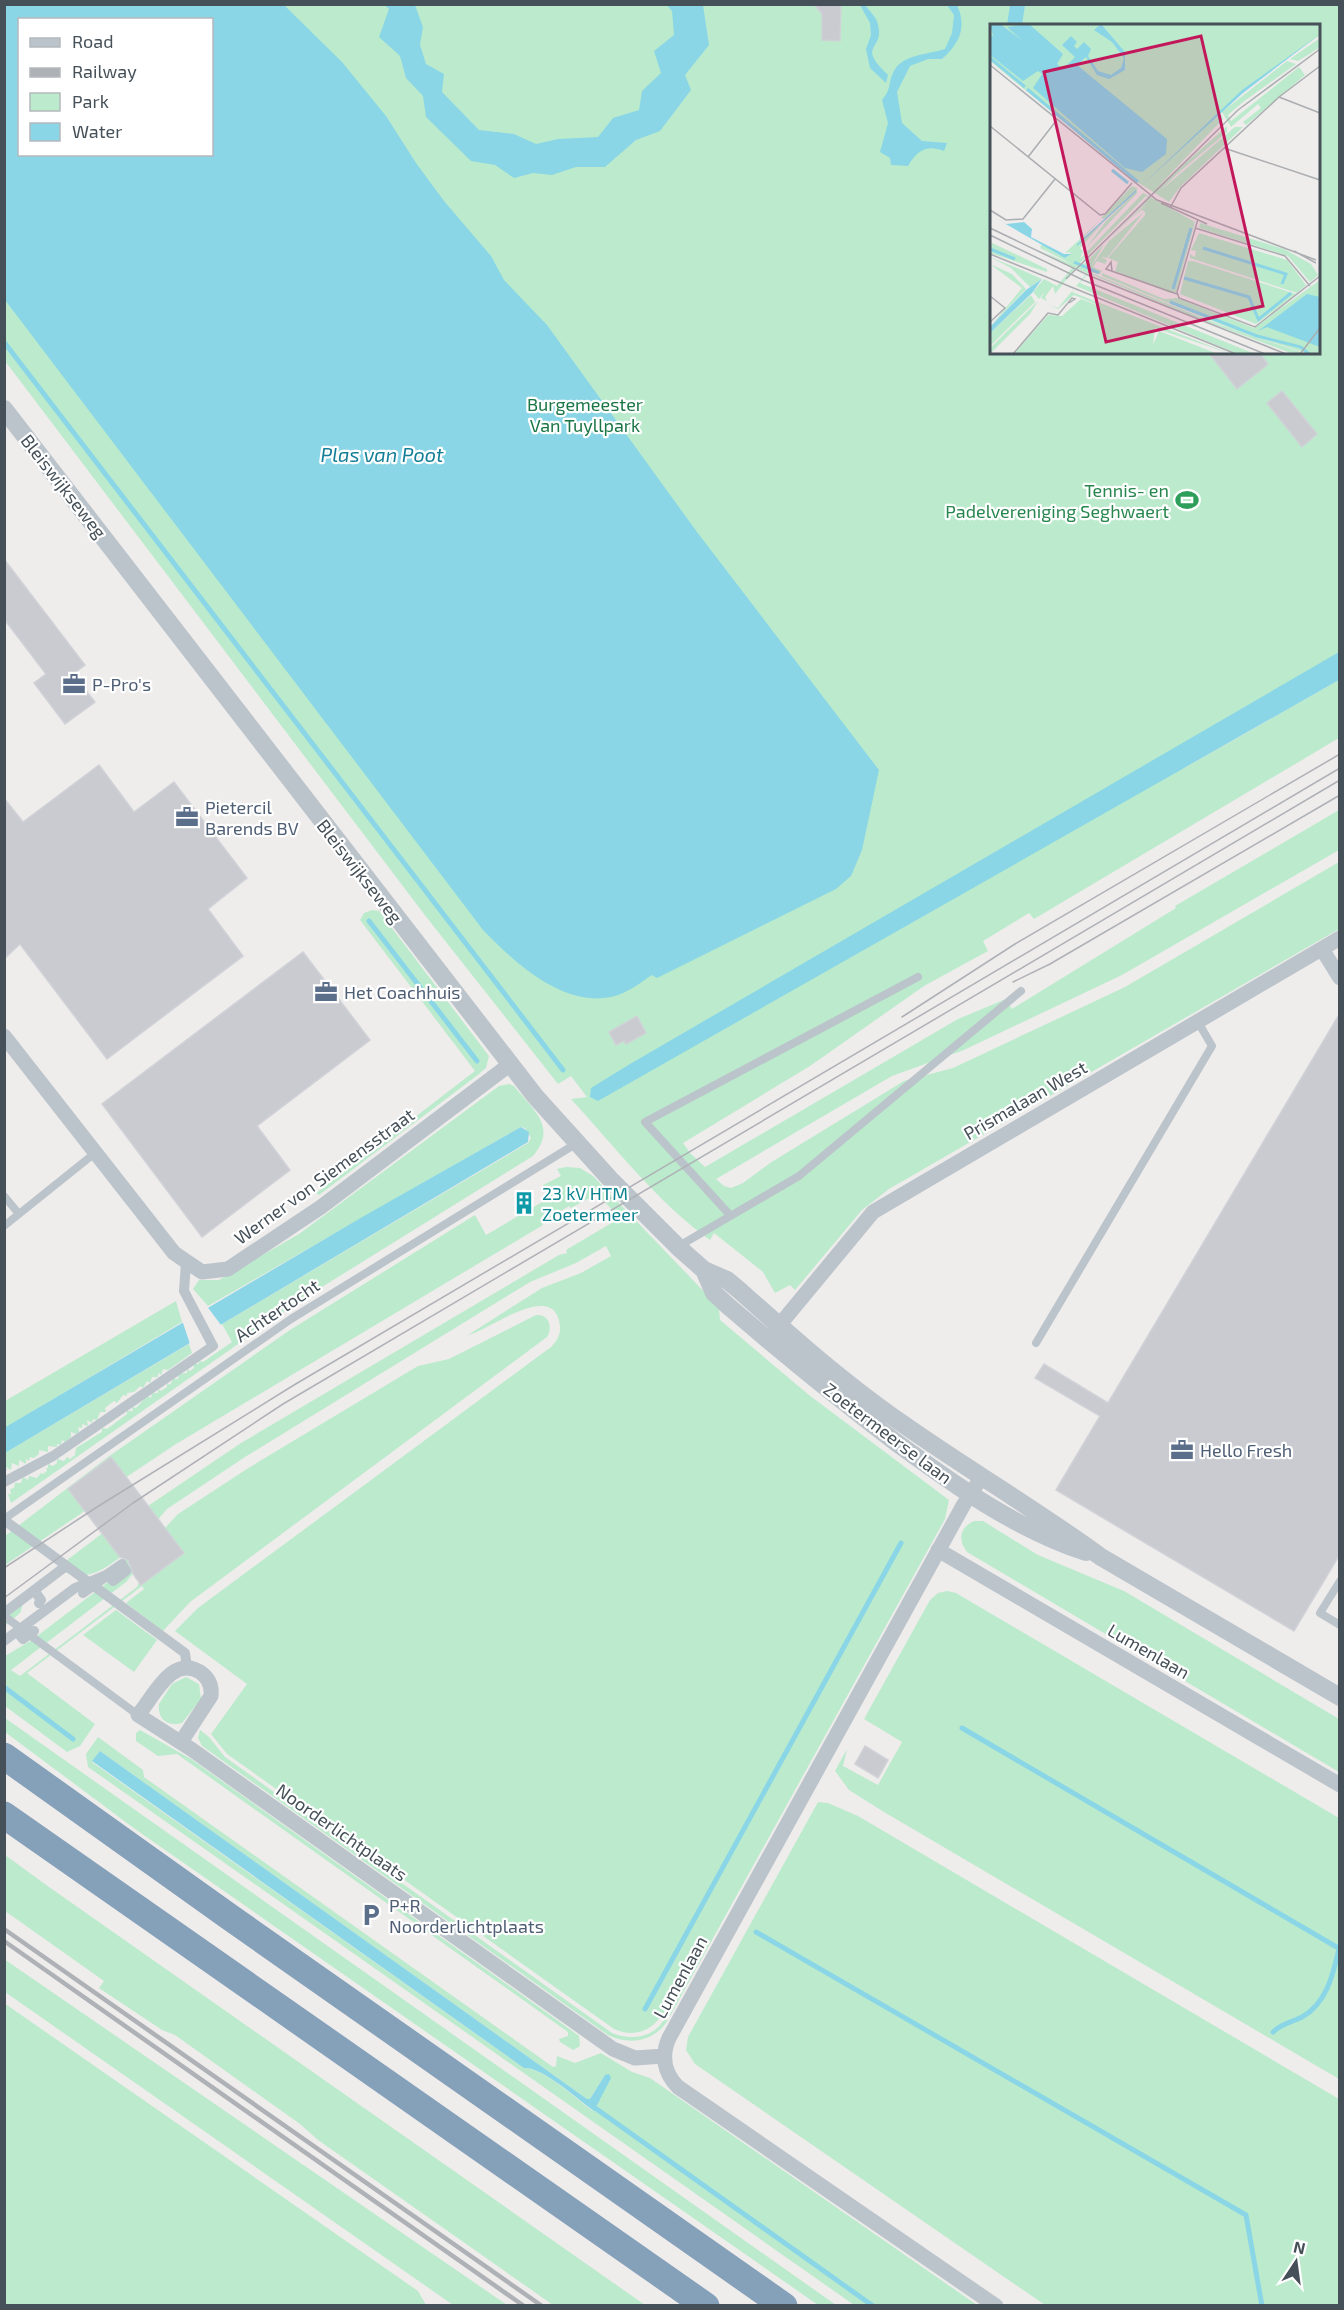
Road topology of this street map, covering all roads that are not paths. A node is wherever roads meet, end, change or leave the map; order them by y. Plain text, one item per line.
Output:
1 (6, 415) edge
2 (1340, 938) edge
3 (1322, 949) junction
4 (918, 977) dead end
5 (1340, 978) edge
6 (1021, 991) dead end
7 (1198, 1022) junction
8 (4, 1036) edge
9 (509, 1065) junction
10 (577, 1143) junction
11 (95, 1153) junction
12 (4, 1196) edge
13 (19, 1214) junction
14 (729, 1214) junction
15 (4, 1226) edge
16 (672, 1240) junction
17 (186, 1263) junction
18 (704, 1270) junction
19 (779, 1326) junction
20 (768, 1340) junction
21 (1036, 1343) dead end
22 (981, 1478) junction
23 (4, 1482) edge
24 (972, 1496) junction
25 (4, 1519) edge
26 (938, 1550) junction
27 (1101, 1557) junction
28 (66, 1566) junction
29 (1340, 1581) edge
30 (88, 1589) junction
31 (34, 1590) junction
32 (39, 1603) dead end
33 (4, 1615) edge
34 (1340, 1625) edge
35 (34, 1631) dead end
36 (17, 1632) junction
37 (4, 1641) edge
38 (187, 1668) junction
39 (1340, 1697) edge
40 (138, 1715) junction
41 (181, 1742) junction
42 (4, 1756) edge
43 (1340, 1785) edge
44 (4, 1815) edge
45 (664, 2056) junction
46 (706, 2306) edge
47 (784, 2306) edge
48 (996, 2306) edge

1 - 9 street, Bleiswijkseweg
2 - 3 street, Prismalaan West
3 - 5 street
3 - 7 street, Prismalaan West
4 - 14 lane
6 - 14 lane
7 - 19 street, Prismalaan West
7 - 21 lane
8 - 11 street, Werner von Siemensstraat
9 - 10 street, Bleiswijkseweg
9 - 17 street, Werner von Siemensstraat
10 - 16 street, Bleiswijkseweg
10 - 25 lane, Achtertocht
11 - 13 lane
11 - 17 street, Werner von Siemensstraat
12 - 13 lane
13 - 15 lane
14 - 16 lane
16 - 18 street, Zoetermeerse laan
17 - 23 street, Achtertocht
18 - 19 street, Zoetermeerse laan
18 - 20 street, Zoetermeerse laan
19 - 20 street, Prismalaan West
19 - 22 street, Zoetermeerse laan
20 - 24 street, Zoetermeerse laan
22 - 24 street, Lumenlaan
22 - 27 street, Zoetermeerse laan
24 - 26 street, Lumenlaan
24 - 27 street, Zoetermeerse laan
25 - 28 street
26 - 43 street, Lumenlaan
26 - 45 street, Lumenlaan
27 - 39 street, Zoetermeerse laan
28 - 30 street
28 - 31 street
29 - 34 lane
30 - 36 street
30 - 38 street
31 - 32 street
31 - 33 street
33 - 40 lane
35 - 36 street
36 - 37 street
38 - 40 street
38 - 41 street
40 - 41 street, Noorderlichtplaats
41 - 45 street, Noorderlichtplaats
42 - 47 highway
44 - 46 highway
45 - 48 street

